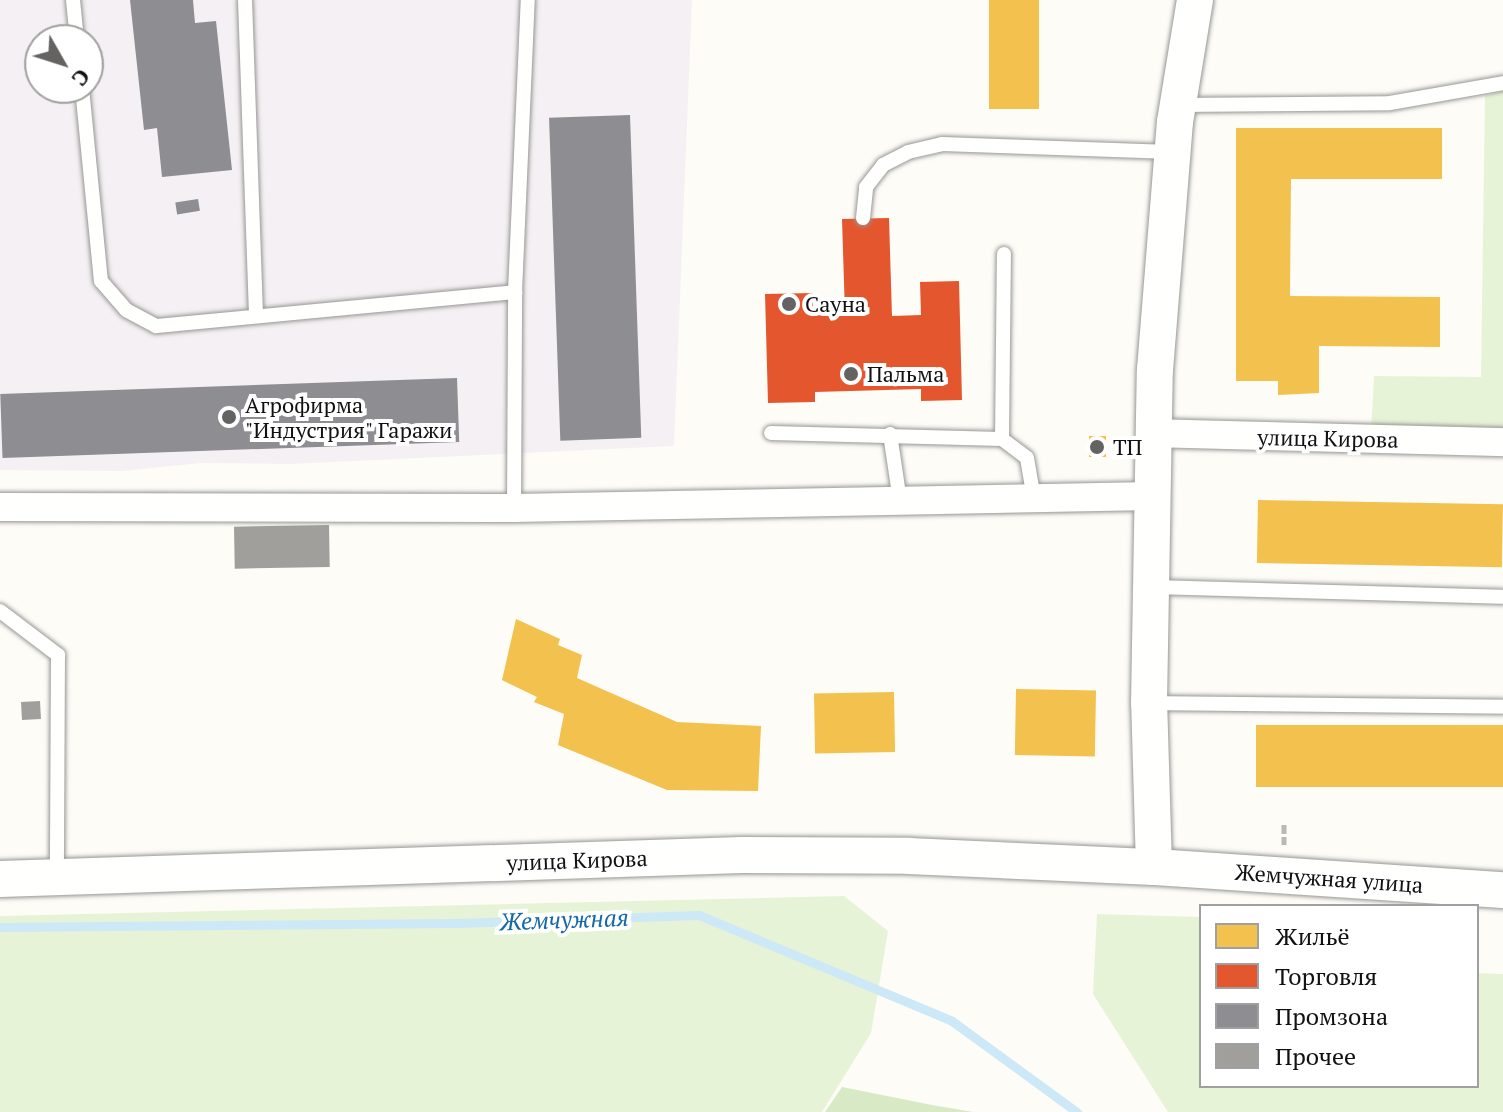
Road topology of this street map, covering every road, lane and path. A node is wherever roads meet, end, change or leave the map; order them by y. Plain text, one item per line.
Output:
1 (73, 0) edge
2 (245, 0) edge
3 (528, 0) edge
4 (1195, 0) edge
5 (75, 24) edge
6 (1503, 83) edge
7 (84, 104) edge
8 (1178, 105) junction
9 (1173, 152) junction
10 (863, 218) dead end
11 (1004, 254) dead end
12 (515, 292) junction
13 (256, 316) junction
14 (771, 433) dead end
15 (1154, 433) junction
16 (890, 434) junction
17 (1002, 439) junction
18 (1503, 442) edge
19 (1153, 496) junction
20 (1034, 499) junction
21 (900, 501) junction
22 (0, 507) edge
23 (514, 508) junction
24 (1151, 587) junction
25 (1503, 597) edge
26 (0, 611) edge
27 (1149, 703) junction
28 (1503, 707) edge
29 (1154, 867) junction
30 (57, 878) junction
31 (0, 879) edge
32 (1503, 890) edge

1 - 5 lane
2 - 13 lane
3 - 12 lane
4 - 8 street
6 - 8 lane
7 - 13 lane
8 - 9 street
9 - 10 lane
9 - 15 street
11 - 17 lane
12 - 13 lane
12 - 23 lane
14 - 16 lane
15 - 18 street, улица Кирова
15 - 19 street
16 - 17 lane
16 - 21 lane
17 - 20 lane
19 - 20 street
19 - 24 street
20 - 21 street
21 - 23 street
22 - 23 street
24 - 25 lane
24 - 27 street
26 - 30 lane
27 - 28 lane
27 - 29 street
29 - 30 street, улица Кирова
29 - 32 street, Жемчужная улица
30 - 31 street, улица Кирова

